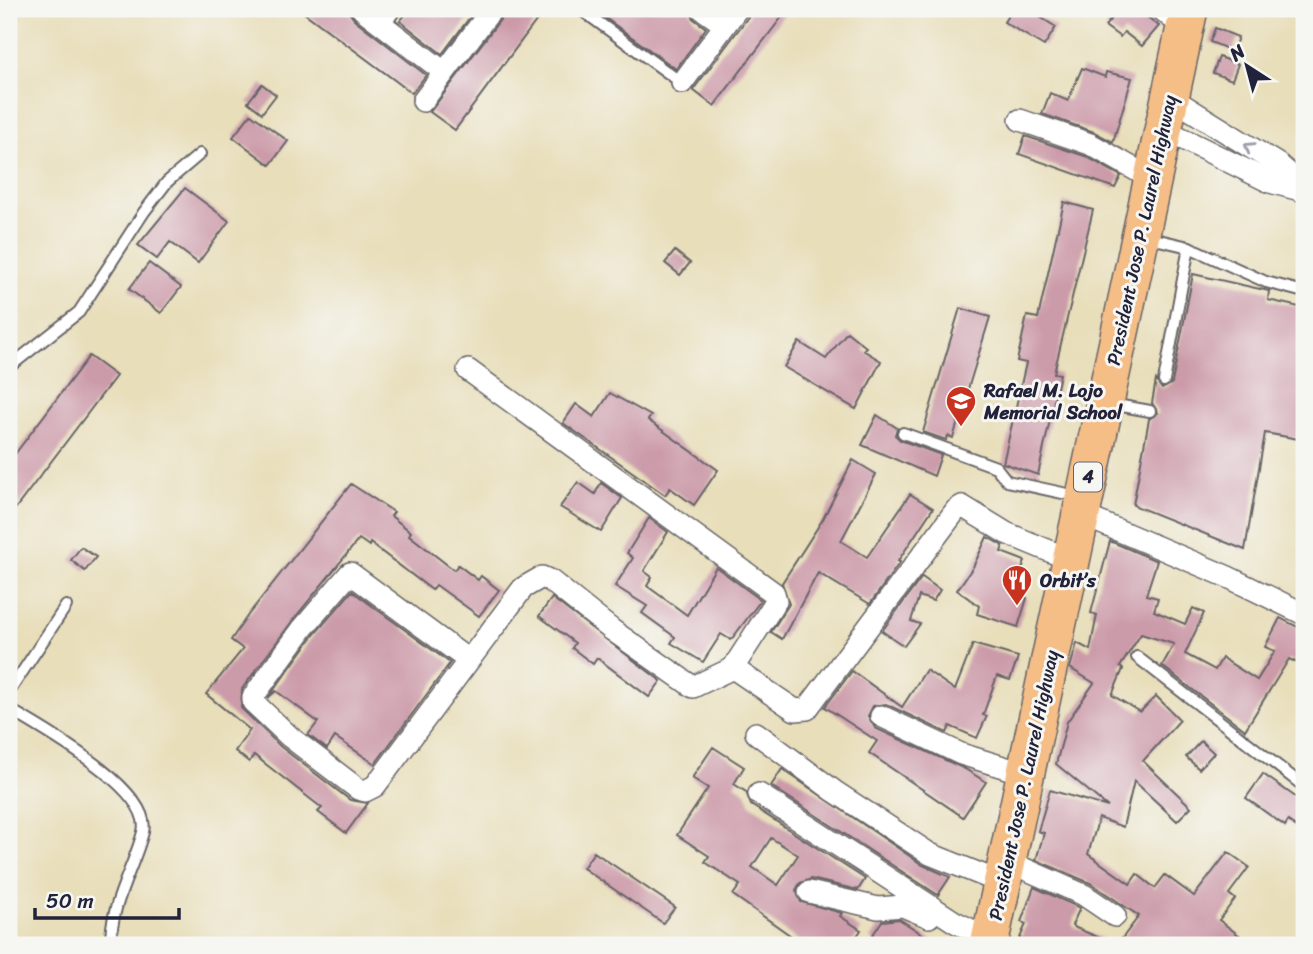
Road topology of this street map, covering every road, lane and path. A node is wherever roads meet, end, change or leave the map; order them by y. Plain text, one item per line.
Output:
1 (362, 9) edge
2 (492, 9) edge
3 (580, 9) edge
4 (702, 9) edge
5 (1178, 15) edge
6 (390, 17) edge
7 (731, 17) edge
8 (444, 72) junction
9 (682, 83) joint
10 (423, 101) dead end
11 (1166, 113) junction
12 (1020, 120) dead end
13 (200, 155) dead end
14 (1152, 178) junction
15 (1304, 189) edge
16 (1140, 236) junction
17 (1189, 247) junction
18 (1304, 292) edge
19 (9, 367) edge
20 (468, 370) dead end
21 (1164, 381) dead end
22 (1104, 403) junction
23 (1150, 411) dead end
24 (904, 433) dead end
25 (1082, 505) junction
26 (1071, 560) junction
27 (66, 606) dead end
28 (1304, 614) edge
29 (1138, 657) dead end
30 (468, 660) junction
31 (733, 668) junction
32 (9, 692) edge
33 (9, 709) edge
34 (881, 716) dead end
35 (756, 733) dead end
36 (1026, 774) junction
37 (1304, 780) edge
38 (759, 794) dead end
39 (1004, 872) junction
40 (809, 892) dead end
41 (1115, 916) dead end
42 (985, 943) edge
43 (111, 945) edge

1 - 6 street
2 - 8 street
3 - 9 lane
4 - 7 street
5 - 11 highway, President Jose P. Laurel Highway / 4
6 - 8 street
7 - 9 street
8 - 10 street
11 - 14 highway, President Jose P. Laurel Highway / 4
15 -> 11 street
11 - 15 street
12 - 14 street
13 - 19 lane
14 - 16 highway, President Jose P. Laurel Highway / 4
16 - 17 lane
16 - 22 highway, President Jose P. Laurel Highway / 4
17 - 18 lane
17 - 21 lane
20 - 31 street
22 - 23 lane
22 - 25 highway, President Jose P. Laurel Highway / 4
24 - 25 lane
25 - 26 highway, President Jose P. Laurel Highway / 4
25 - 28 street
26 - 31 street
26 - 36 highway, President Jose P. Laurel Highway / 4
27 - 32 lane
29 - 37 lane
30 - 30 street
30 - 31 street
33 - 43 lane
34 - 36 street
35 - 39 street
36 - 39 highway, President Jose P. Laurel Highway / 4
38 - 42 street
39 - 41 street
39 - 42 highway, President Jose P. Laurel Highway / 4
40 - 42 street

